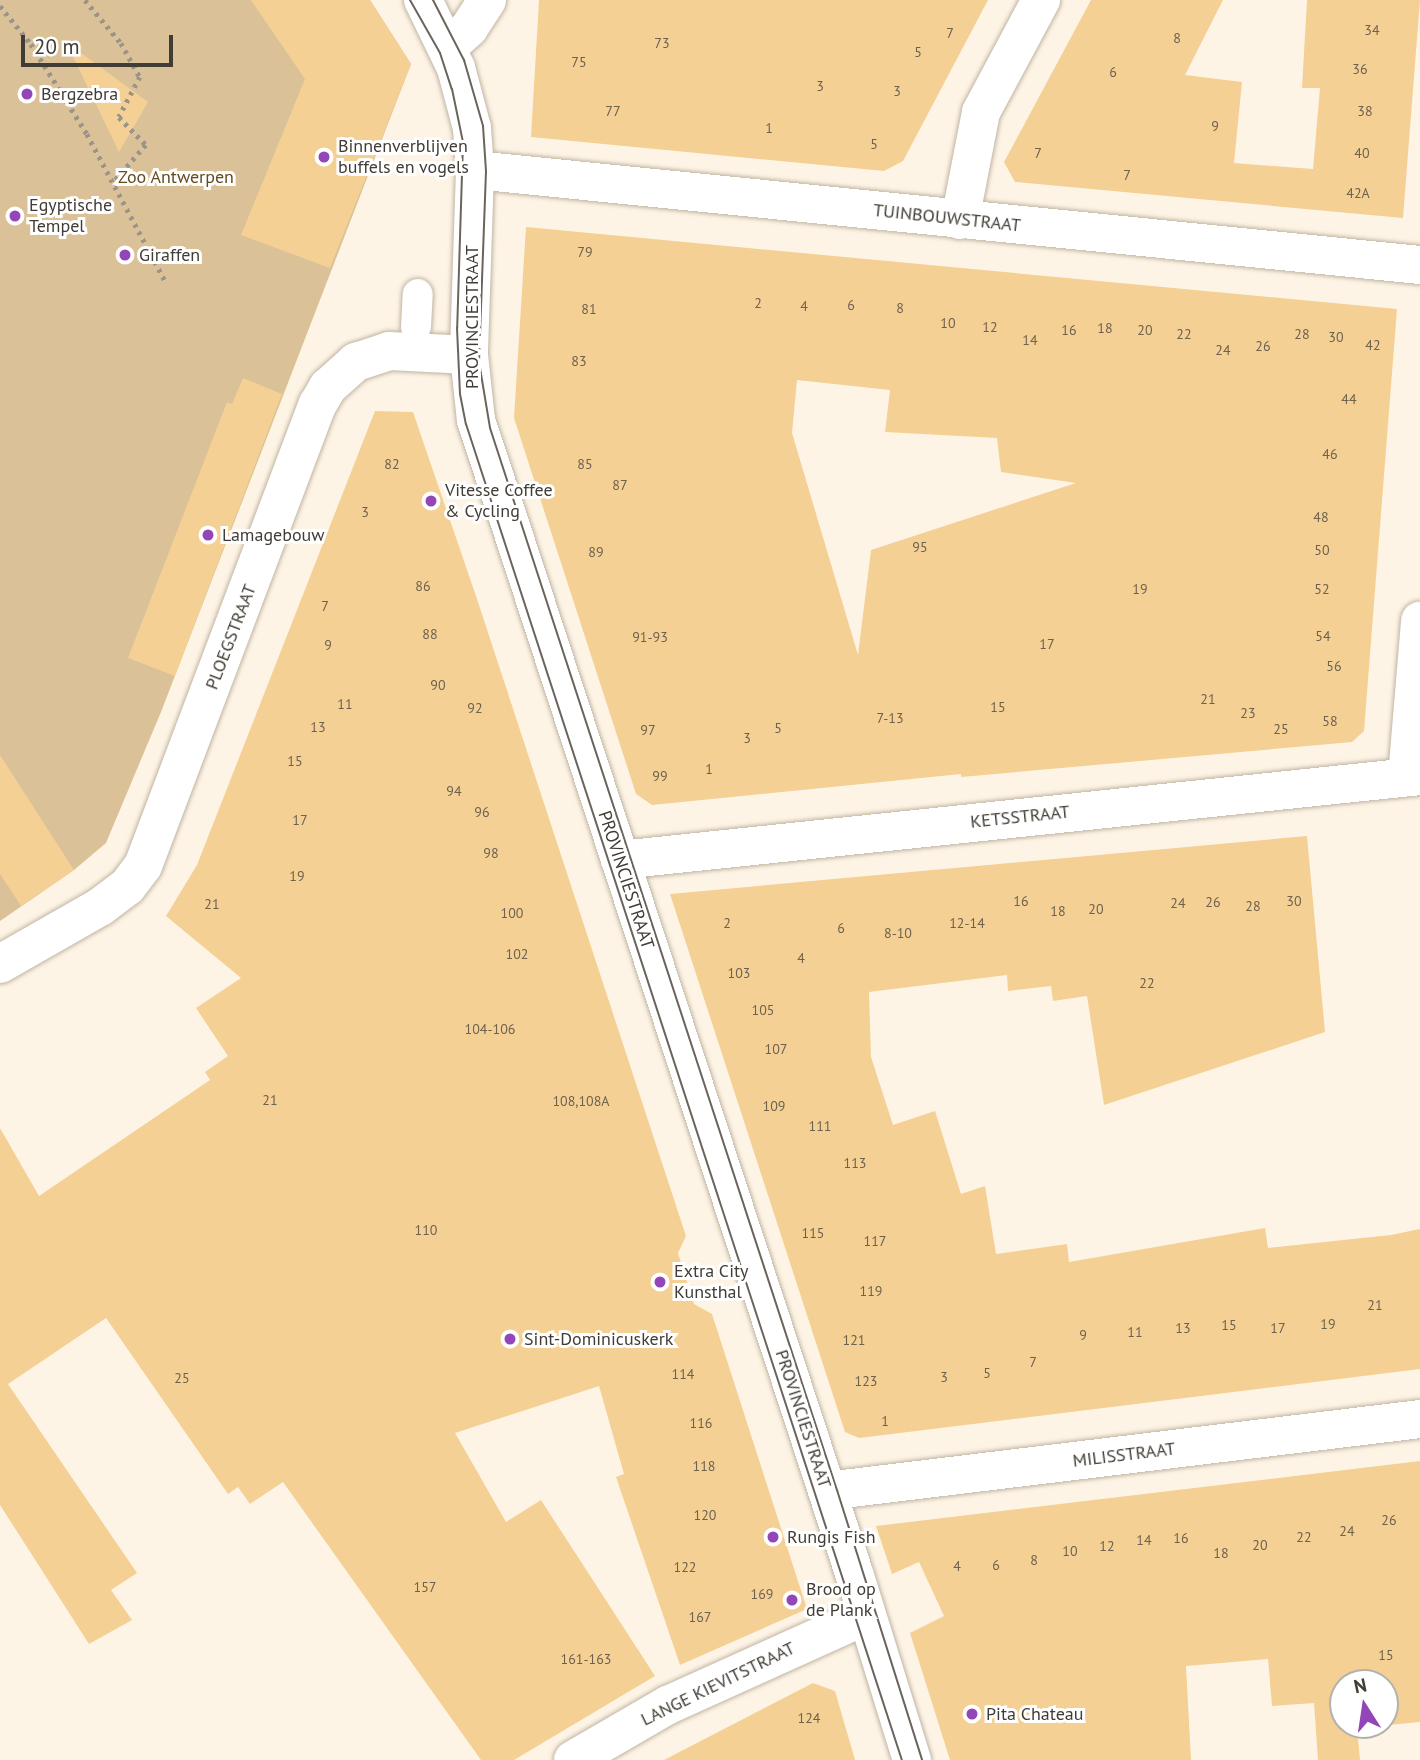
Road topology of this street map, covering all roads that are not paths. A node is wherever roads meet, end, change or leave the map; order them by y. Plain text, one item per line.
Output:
1 (423, 0) edge
2 (487, 0) edge
3 (1041, 0) edge
4 (447, 48) junction
5 (475, 170) junction
6 (960, 220) junction
7 (1420, 265) edge
8 (418, 294) dead end
9 (416, 327) dead end
10 (469, 355) junction
11 (1420, 621) edge
12 (1413, 776) edge
13 (620, 860) junction
14 (0, 964) edge
15 (1420, 1419) edge
16 (827, 1491) junction
17 (867, 1615) junction
18 (573, 1760) edge
19 (912, 1760) edge

1 - 4 street, PROVINCIESTRAAT
2 - 4 street
3 - 6 street
4 - 5 street, PROVINCIESTRAAT
5 - 6 street, TUINBOUWSTRAAT
5 - 10 street, PROVINCIESTRAAT
6 - 7 street, TUINBOUWSTRAAT
8 - 9 street
10 - 13 street, PROVINCIESTRAAT
10 - 14 street, PLOEGSTRAAT
11 - 12 street
12 - 13 street, KETSSTRAAT
13 - 16 street, PROVINCIESTRAAT
15 - 16 street, MILISSTRAAT
16 - 17 street, PROVINCIESTRAAT
17 - 18 street, LANGE KIEVITSTRAAT
17 - 19 street, PROVINCIESTRAAT

